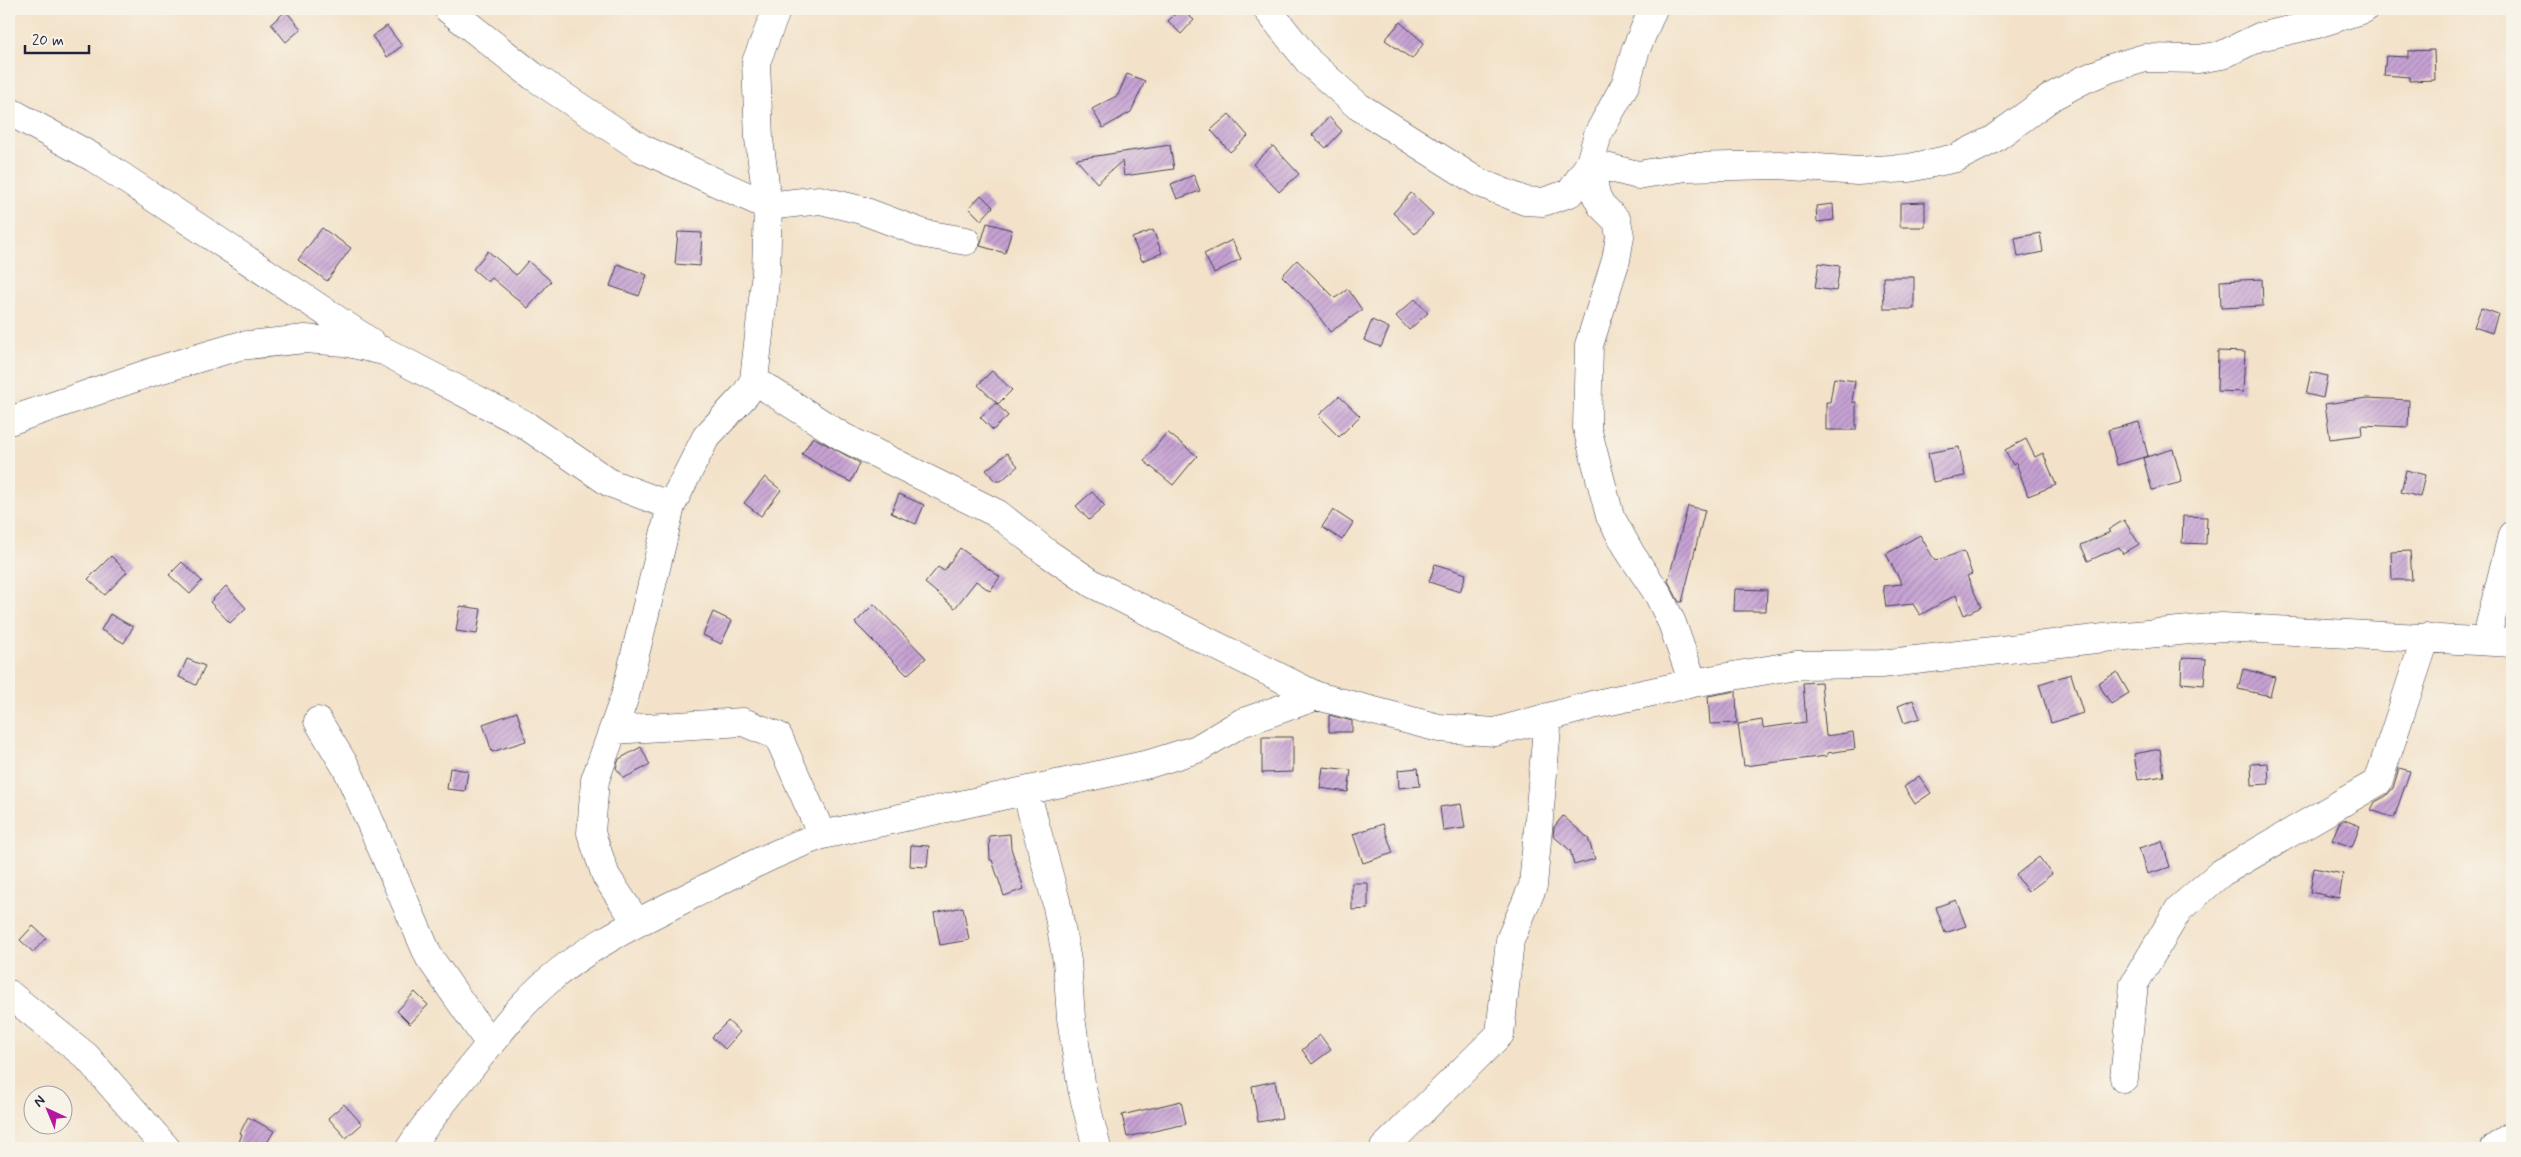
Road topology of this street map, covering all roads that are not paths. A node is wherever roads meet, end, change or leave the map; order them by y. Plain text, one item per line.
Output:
1 (448, 9) edge
2 (777, 9) edge
3 (1267, 9) edge
4 (1653, 9) edge
5 (2364, 9) edge
6 (9, 111) edge
7 (1590, 163) junction
8 (768, 206) junction
9 (966, 241) dead end
10 (384, 351) junction
11 (754, 380) junction
12 (9, 421) edge
13 (671, 506) junction
14 (2512, 535) edge
15 (2426, 637) junction
16 (2486, 640) junction
17 (2512, 643) edge
18 (1692, 682) junction
19 (1317, 696) junction
20 (1548, 717) junction
21 (318, 721) dead end
22 (613, 730) junction
23 (1026, 791) junction
24 (822, 835) junction
25 (637, 923) junction
26 (9, 994) edge
27 (490, 1044) junction
28 (2124, 1078) dead end
29 (2512, 1135) edge
30 (166, 1148) edge
31 (410, 1148) edge
32 (1097, 1148) edge
33 (1384, 1148) edge
34 (2495, 1148) edge

1 - 8 street
2 - 8 street
3 - 7 street
4 - 7 street
5 - 7 street
6 - 10 street
7 - 18 street
8 - 9 street
8 - 11 street
10 - 12 street
10 - 13 street
11 - 13 street
11 - 19 street
13 - 22 street
14 - 16 street
15 - 16 street
15 - 18 street
15 - 28 street
16 - 17 street
18 - 20 street
19 - 20 street
19 - 23 street
20 - 33 street
21 - 27 street
22 - 24 street
22 - 25 street
23 - 24 street
23 - 32 street
24 - 25 street
25 - 27 street
26 - 30 street
27 - 31 street
29 - 34 street

